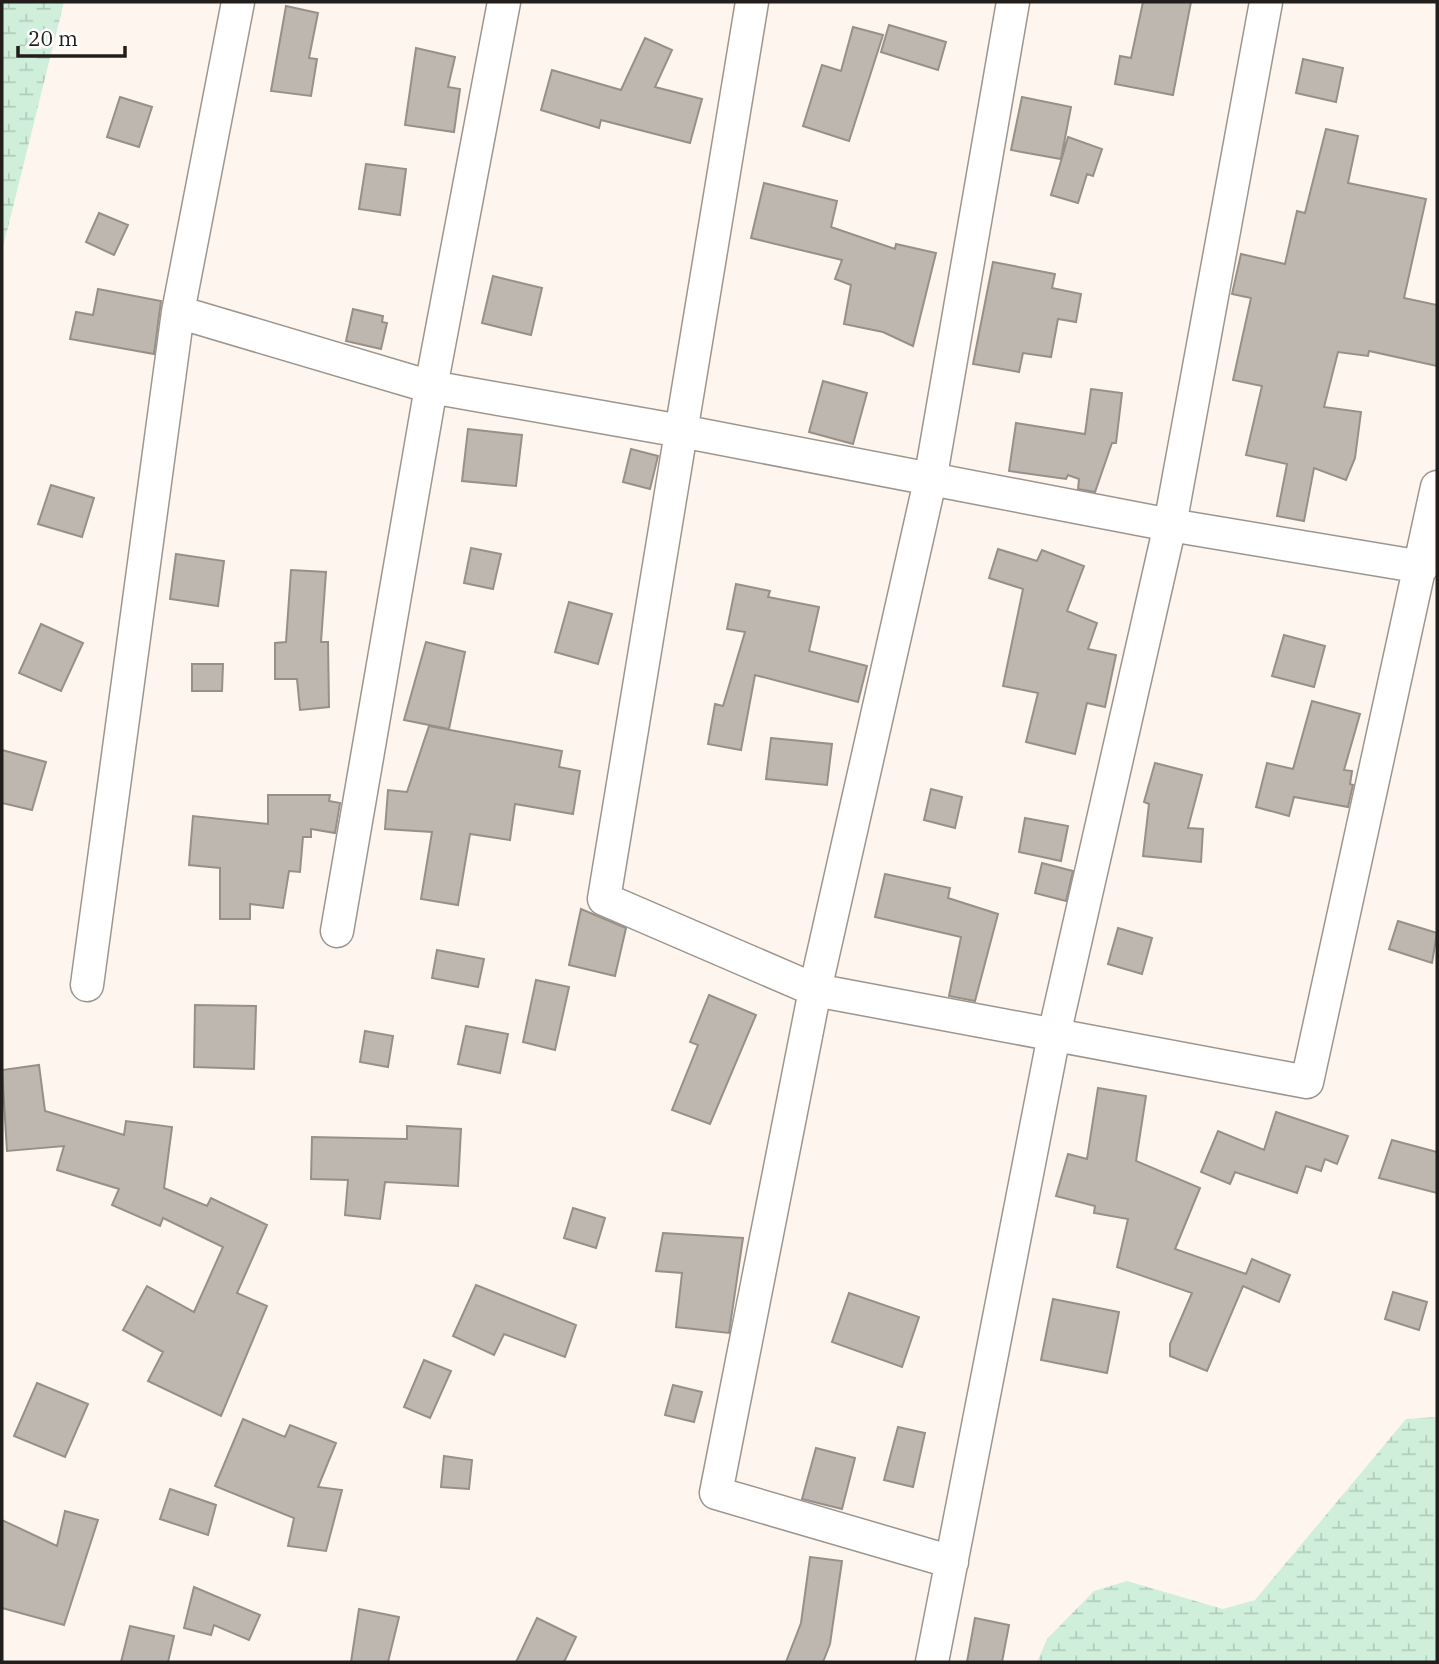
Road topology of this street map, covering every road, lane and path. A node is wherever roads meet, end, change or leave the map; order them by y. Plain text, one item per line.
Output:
1 (238, 2) edge
2 (503, 2) edge
3 (752, 2) edge
4 (1013, 2) edge
5 (1266, 2) edge
6 (178, 312) junction
7 (431, 387) junction
8 (681, 431) junction
9 (930, 481) junction
10 (1437, 488) edge
11 (1170, 525) junction
12 (1422, 567) junction
13 (337, 930) dead end
14 (87, 985) dead end
15 (815, 990) junction
16 (1054, 1035) junction
17 (952, 1562) junction
18 (932, 1662) edge

1 - 6 street
2 - 7 street
3 - 8 street
4 - 9 street
5 - 11 street
6 - 7 street
6 - 14 street
7 - 8 street
7 - 13 street
8 - 9 street
8 - 15 street
9 - 11 street
9 - 15 street
10 - 12 street
11 - 12 street
11 - 16 street
12 - 16 street
15 - 16 street
15 - 17 street
16 - 17 street
17 - 18 street

